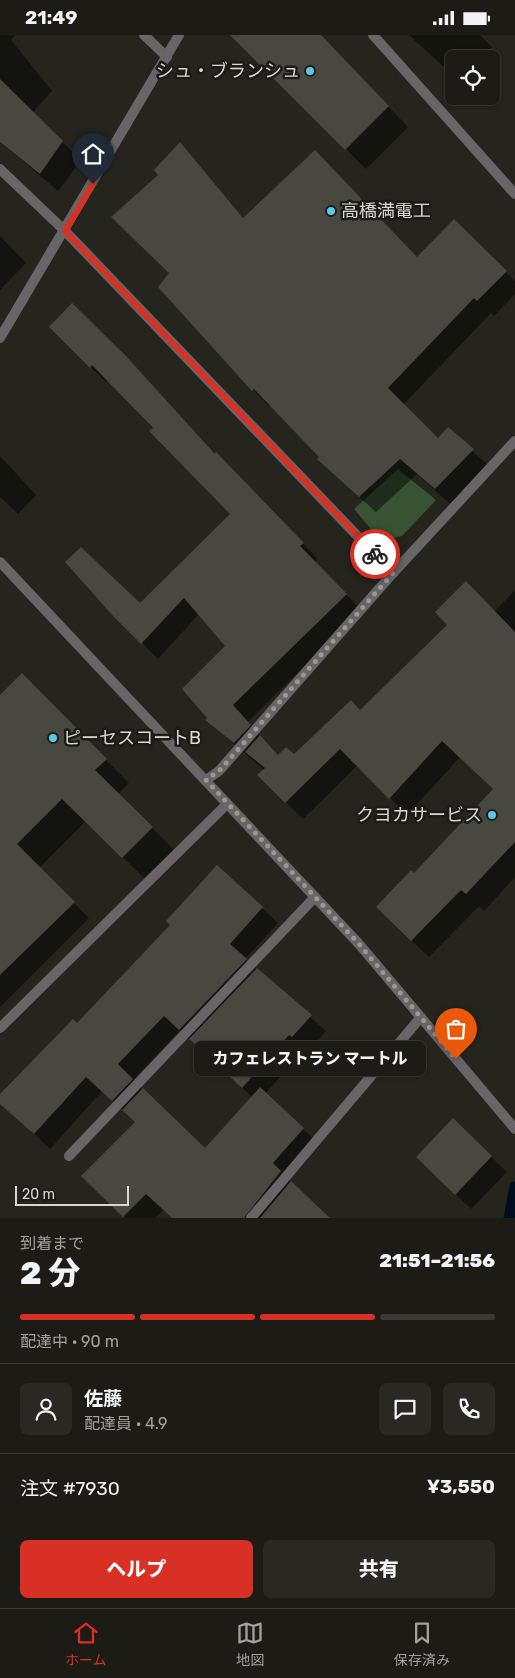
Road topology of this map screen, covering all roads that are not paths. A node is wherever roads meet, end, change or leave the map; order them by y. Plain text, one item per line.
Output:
1 (144, 35) edge
2 (180, 35) edge
3 (373, 35) edge
4 (167, 57) junction
5 (0, 169) edge
6 (515, 194) edge
7 (65, 231) junction
8 (0, 337) edge
9 (515, 441) edge
10 (0, 562) edge
11 (393, 573) junction
12 (206, 780) junction
13 (227, 804) junction
14 (315, 897) junction
15 (421, 1017) junction
16 (0, 1028) edge
17 (515, 1129) edge
18 (69, 1157) dead end
19 (252, 1218) edge

1 - 4 street
2 - 4 street
3 - 6 street
4 - 7 street
5 - 7 street
7 - 8 street
7 - 11 street
9 - 11 street
10 - 12 street
11 - 12 street
12 - 13 street
13 - 14 street
13 - 16 street
14 - 15 street
14 - 18 street
15 - 17 street
15 - 19 street

